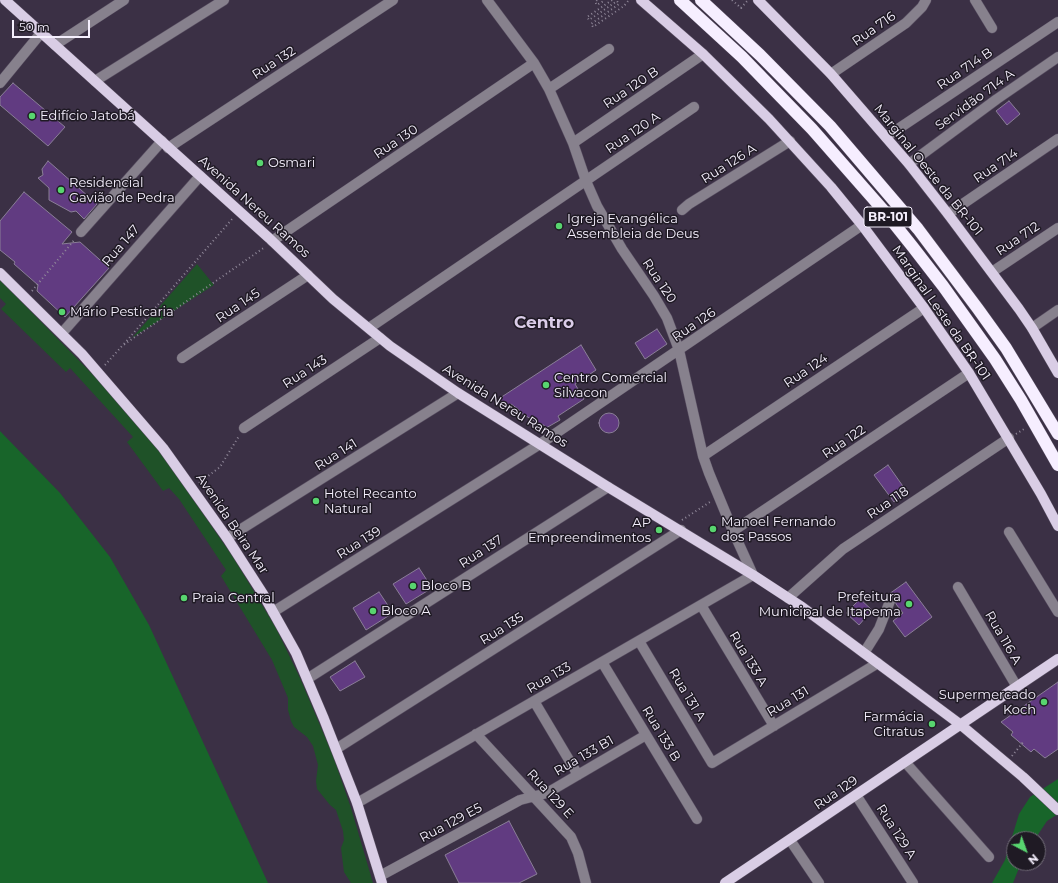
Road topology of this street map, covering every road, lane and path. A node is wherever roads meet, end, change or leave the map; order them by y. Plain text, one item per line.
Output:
1 (5, 0) edge
2 (124, 0) edge
3 (224, 0) edge
4 (393, 0) edge
5 (487, 0) edge
6 (597, 0) edge
7 (605, 0) edge
8 (612, 0) edge
9 (629, 0) edge
10 (641, 0) edge
11 (680, 0) edge
12 (701, 0) edge
13 (732, 0) edge
14 (748, 0) edge
15 (758, 0) edge
16 (926, 0) edge
17 (975, 0) edge
18 (1058, 22) edge
19 (992, 28) dead end
20 (41, 33) junction
21 (55, 45) junction
22 (609, 49) dead end
23 (703, 54) junction
24 (1058, 57) edge
25 (534, 63) junction
26 (831, 74) junction
27 (95, 81) junction
28 (0, 83) edge
29 (549, 89) junction
30 (694, 107) dead end
31 (886, 137) junction
32 (1058, 139) edge
33 (790, 141) junction
34 (573, 143) junction
35 (165, 144) junction
36 (909, 164) junction
37 (200, 176) junction
38 (586, 181) junction
39 (682, 210) dead end
40 (239, 211) junction
41 (948, 214) junction
42 (862, 225) junction
43 (1058, 228) edge
44 (81, 232) joint
45 (272, 242) junction
46 (992, 272) junction
47 (0, 273) edge
48 (308, 275) junction
49 (32, 291) dead end
50 (924, 308) junction
51 (1058, 310) edge
52 (369, 328) junction
53 (1032, 328) junction
54 (62, 333) junction
55 (380, 338) junction
56 (122, 346) junction
57 (679, 350) junction
58 (182, 358) dead end
59 (1058, 372) edge
60 (99, 373) junction
61 (969, 373) junction
62 (458, 393) junction
63 (244, 428) joint
64 (1058, 434) edge
65 (1009, 438) junction
66 (540, 444) junction
67 (703, 456) junction
68 (1058, 465) edge
69 (608, 487) junction
70 (192, 488) junction
71 (718, 497) junction
72 (1058, 526) edge
73 (677, 528) junction
74 (733, 531) junction
75 (1009, 532) dead end
76 (227, 538) junction
77 (753, 575) junction
78 (958, 587) dead end
79 (788, 598) junction
80 (890, 601) dead end
81 (701, 605) junction
82 (273, 612) junction
83 (1058, 612) edge
84 (639, 641) junction
85 (864, 653) junction
86 (1058, 659) edge
87 (602, 662) junction
88 (878, 663) junction
89 (307, 679) junction
90 (1017, 687) junction
91 (534, 701) junction
92 (961, 725) junction
93 (774, 726) junction
94 (476, 734) junction
95 (646, 735) junction
96 (1024, 741) dead end
97 (336, 749) junction
98 (905, 762) junction
99 (1006, 763) junction
100 (712, 764) joint
101 (578, 775) junction
102 (856, 795) junction
103 (534, 797) junction
104 (357, 803) junction
105 (1058, 810) edge
106 (698, 819) dead end
107 (790, 840) junction
108 (989, 857) dead end
109 (381, 879) edge
110 (586, 883) edge
111 (726, 883) edge
112 (819, 883) edge
113 (913, 883) edge

1 - 20 main road, Avenida Nereu Ramos
2 - 21 street
3 - 27 street
4 - 35 street, Rua 132
5 - 25 street, Rua 120
6 - 7 path
8 - 9 path
10 - 23 main road, Marginal Leste da BR-101
11 - 68 highway, BR-101
12 - 64 highway, BR-101
13 - 14 path
15 - 26 main road, Marginal Oeste da BR-101
16 - 26 street, Rua 716
17 - 19 street
18 - 31 street, Rua 714 B
20 - 21 main road, Avenida Nereu Ramos
20 - 28 street
21 - 27 main road, Avenida Nereu Ramos
22 - 29 street
23 - 33 main road, Marginal Leste da BR-101
23 - 34 street, Rua 120 B
24 - 36 street, Servidão 714 A
25 - 29 street, Rua 120
25 - 45 street, Rua 130
26 - 31 main road, Marginal Oeste da BR-101
27 - 35 main road, Avenida Nereu Ramos
29 - 34 street, Rua 120
30 - 38 street, Rua 120 A
31 - 36 main road, Marginal Oeste da BR-101
32 - 41 street, Rua 714
33 - 39 street, Rua 126 A
33 - 42 main road, Marginal Leste da BR-101
34 - 38 street, Rua 120
35 - 37 main road, Avenida Nereu Ramos
35 - 44 street, Rua 132
36 - 41 main road, Marginal Oeste da BR-101
37 - 40 main road, Avenida Nereu Ramos
37 - 54 street, Rua 147
38 - 52 street, Rua 120 A
38 - 57 street, Rua 120
40 - 45 main road, Avenida Nereu Ramos
40 - 56 path
41 - 46 main road, Marginal Oeste da BR-101
42 - 50 main road, Marginal Leste da BR-101
42 - 57 street, Rua 126
43 - 46 street, Rua 712
44 - 49 path
45 - 48 main road, Avenida Nereu Ramos
45 - 56 path
46 - 53 main road, Marginal Oeste da BR-101
47 - 54 main road, Avenida Beira Mar
48 - 52 main road, Avenida Nereu Ramos
48 - 58 street, Rua 145
50 - 61 main road, Marginal Leste da BR-101
50 - 67 street, Rua 124
51 - 53 street
52 - 55 main road, Avenida Nereu Ramos
53 - 59 main road, Marginal Oeste da BR-101
54 - 60 main road, Avenida Beira Mar
55 - 62 main road, Avenida Nereu Ramos
55 - 63 street, Rua 143
56 - 60 path
57 - 66 street, Rua 126
57 - 67 street, Rua 120
60 - 70 main road, Avenida Beira Mar
61 - 65 main road, Marginal Leste da BR-101
61 - 74 street, Rua 122
62 - 66 main road, Avenida Nereu Ramos
62 - 76 street, Rua 141
63 - 70 path
65 - 72 main road, Marginal Leste da BR-101
65 - 79 street, Rua 118
66 - 69 main road, Avenida Nereu Ramos
66 - 82 street, Rua 139
67 - 71 street, Rua 120
69 - 73 main road, Avenida Nereu Ramos
69 - 89 street, Rua 137
70 - 76 main road, Avenida Beira Mar
71 - 73 path
71 - 74 street, Rua 120
73 - 77 main road, Avenida Nereu Ramos
73 - 97 street, Rua 135
74 - 77 street, Rua 120
75 - 83 street
76 - 82 main road, Avenida Beira Mar
77 - 79 main road, Avenida Nereu Ramos
77 - 81 street, Rua 133
78 - 90 street, Rua 116 A
79 - 85 main road, Avenida Nereu Ramos
80 - 85 street
81 - 84 street, Rua 133
81 - 93 street, Rua 133 A
82 - 89 main road, Avenida Beira Mar
84 - 87 street, Rua 133
84 - 100 street, Rua 131 A
85 - 88 main road, Avenida Nereu Ramos
86 - 90 main road, Rua 129
87 - 91 street, Rua 133
87 - 95 street, Rua 133 B
88 - 92 main road, Avenida Nereu Ramos
88 - 93 street, Rua 131
89 - 97 main road, Avenida Beira Mar
90 - 92 main road, Rua 129
91 - 94 street, Rua 133
91 - 101 street
92 - 98 main road, Rua 129
92 - 99 main road, Avenida Nereu Ramos
93 - 100 street, Rua 131
94 - 103 street, Rua 129 E
94 - 104 street, Rua 133
95 - 101 street, Rua 133 B1
95 - 106 street, Rua 133 B
96 - 99 path
97 - 104 main road, Avenida Beira Mar
98 - 102 main road, Rua 129
98 - 108 street
99 - 105 main road, Avenida Nereu Ramos
101 - 103 street, Rua 133 B1
102 - 107 main road, Rua 129
102 - 113 street, Rua 129 A
103 - 109 street, Rua 129 E5
103 - 110 street, Rua 129 E
104 - 109 main road, Avenida Beira Mar
107 - 111 main road, Rua 129
107 - 112 street

